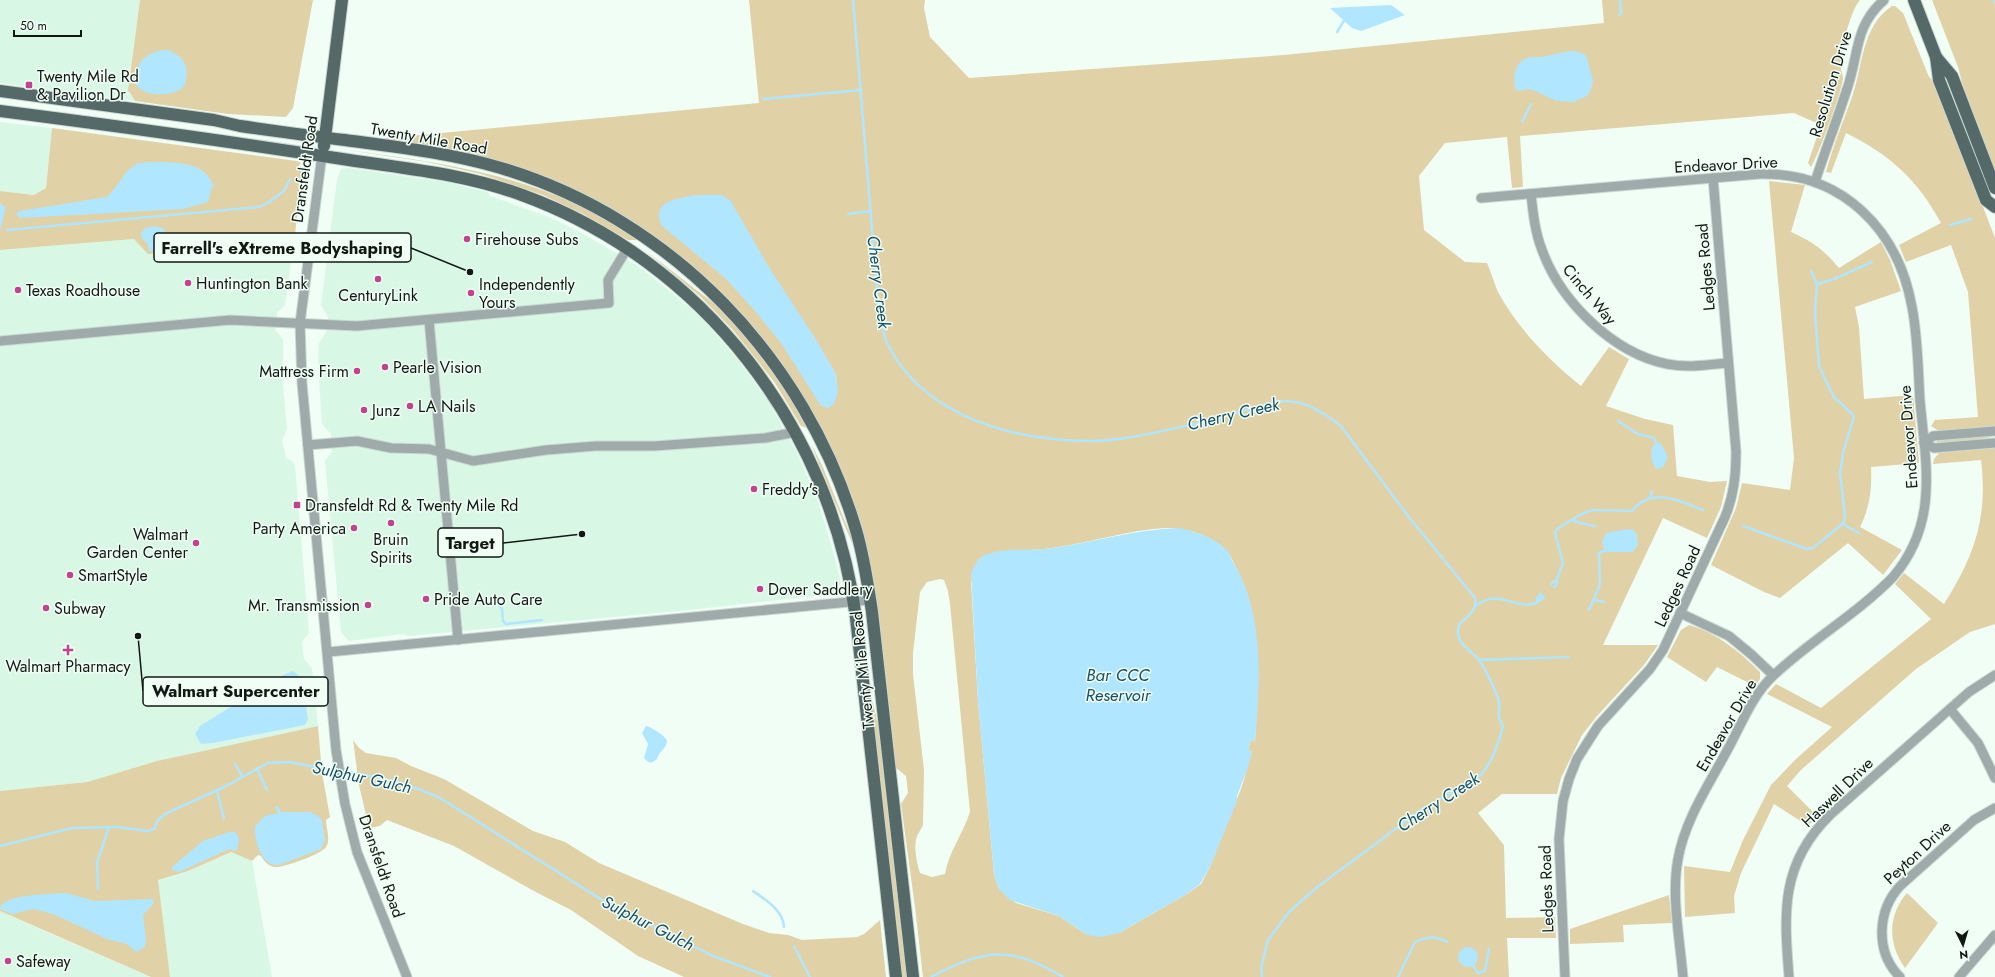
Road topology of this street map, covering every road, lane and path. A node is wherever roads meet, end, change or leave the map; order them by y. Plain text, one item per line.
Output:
1 (342, 0) edge
2 (1884, 0) edge
3 (1914, 0) edge
4 (1936, 56) junction
5 (0, 91) edge
6 (0, 111) edge
7 (325, 138) junction
8 (322, 155) junction
9 (1713, 178) junction
10 (1815, 182) junction
11 (1995, 188) edge
12 (1531, 194) junction
13 (1481, 198) dead end
14 (1995, 208) edge
15 (628, 249) junction
16 (712, 292) junction
17 (429, 320) junction
18 (300, 323) junction
19 (0, 341) edge
20 (1728, 363) junction
21 (1995, 431) edge
22 (796, 432) junction
23 (1924, 443) junction
24 (1995, 443) edge
25 (308, 444) junction
26 (440, 452) junction
27 (851, 515) junction
28 (870, 600) junction
29 (854, 602) junction
30 (1680, 613) junction
31 (458, 640) junction
32 (328, 652) junction
33 (1773, 675) junction
34 (1995, 675) edge
35 (1950, 709) junction
36 (1995, 778) edge
37 (1995, 808) edge
38 (1995, 935) edge
39 (407, 977) edge
40 (896, 977) edge
41 (913, 977) edge
42 (1564, 977) edge
43 (1683, 977) edge
44 (1789, 977) edge
45 (1900, 977) edge
46 (1959, 977) edge

1 - 7 main road, Dransfeldt Road
2 - 10 street, Resolution Drive
3 - 4 main road
4 - 11 main road
4 - 14 main road
5 - 7 main road, Twenty Mile Road
6 - 8 main road, Twenty Mile Road
7 - 8 main road, Dransfeldt Road
7 - 16 main road, Twenty Mile Road
8 - 15 main road, Twenty Mile Road
8 - 18 street, Dransfeldt Road
9 - 10 street, Endeavor Drive
9 - 12 street, Endeavor Drive
9 - 20 street, Ledges Road
10 - 23 street, Endeavor Drive
12 - 13 street, Endeavor Drive
12 - 20 street, Cinch Way
15 - 16 main road
15 - 17 street
15 - 22 main road, Twenty Mile Road
16 - 27 main road, Twenty Mile Road
17 - 18 street
17 - 26 street
18 - 19 street
18 - 25 street, Dransfeldt Road
20 - 30 street, Ledges Road
21 - 23 street
22 - 26 street
22 - 27 main road
22 - 29 main road, Twenty Mile Road
23 - 24 street
23 - 33 street, Endeavor Drive
25 - 26 street
25 - 32 street, Dransfeldt Road
26 - 31 street
27 - 28 main road, Twenty Mile Road
28 - 29 street
28 - 41 main road, Twenty Mile Road
29 - 31 street
29 - 40 main road, Twenty Mile Road
30 - 33 street
30 - 42 street, Ledges Road
31 - 32 street
32 - 39 street, Dransfeldt Road
33 - 43 street, Endeavor Drive
34 - 35 street, Haswell Drive
35 - 36 street
35 - 44 street, Haswell Drive
37 - 45 street, Peyton Drive
38 - 46 street

